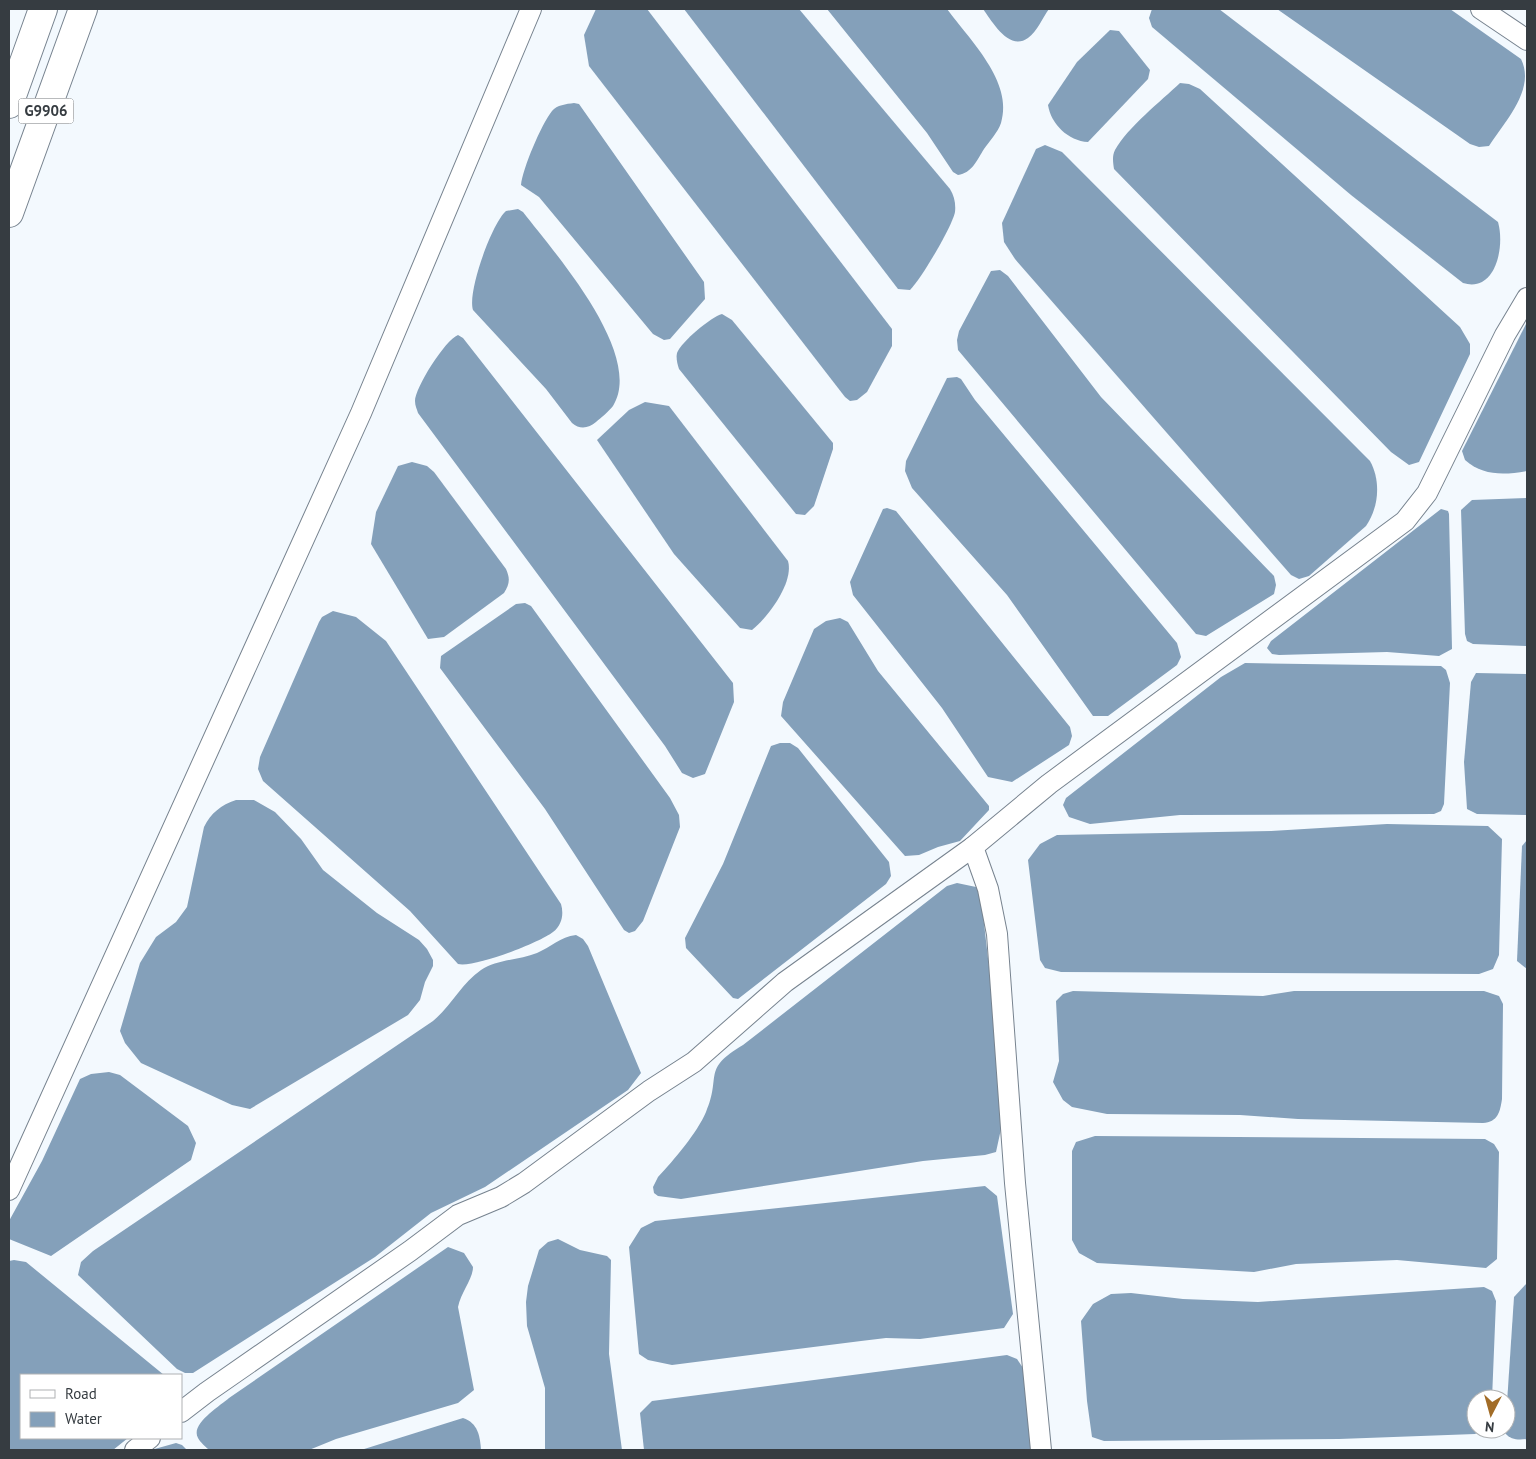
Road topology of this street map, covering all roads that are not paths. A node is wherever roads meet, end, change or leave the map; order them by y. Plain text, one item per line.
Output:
1 (43, 9) edge
2 (83, 9) edge
3 (531, 9) edge
4 (1481, 9) edge
5 (1527, 40) edge
6 (9, 104) edge
7 (9, 213) edge
8 (1527, 298) edge
9 (973, 847) junction
10 (9, 1190) edge
11 (182, 1411) edge
12 (149, 1439) edge
13 (135, 1450) edge
14 (1041, 1450) edge

1 - 6 highway, G9906
2 - 7 highway, G9906
3 - 10 street
4 - 5 street
8 - 9 street
9 - 11 street
9 - 14 street
12 - 13 street

